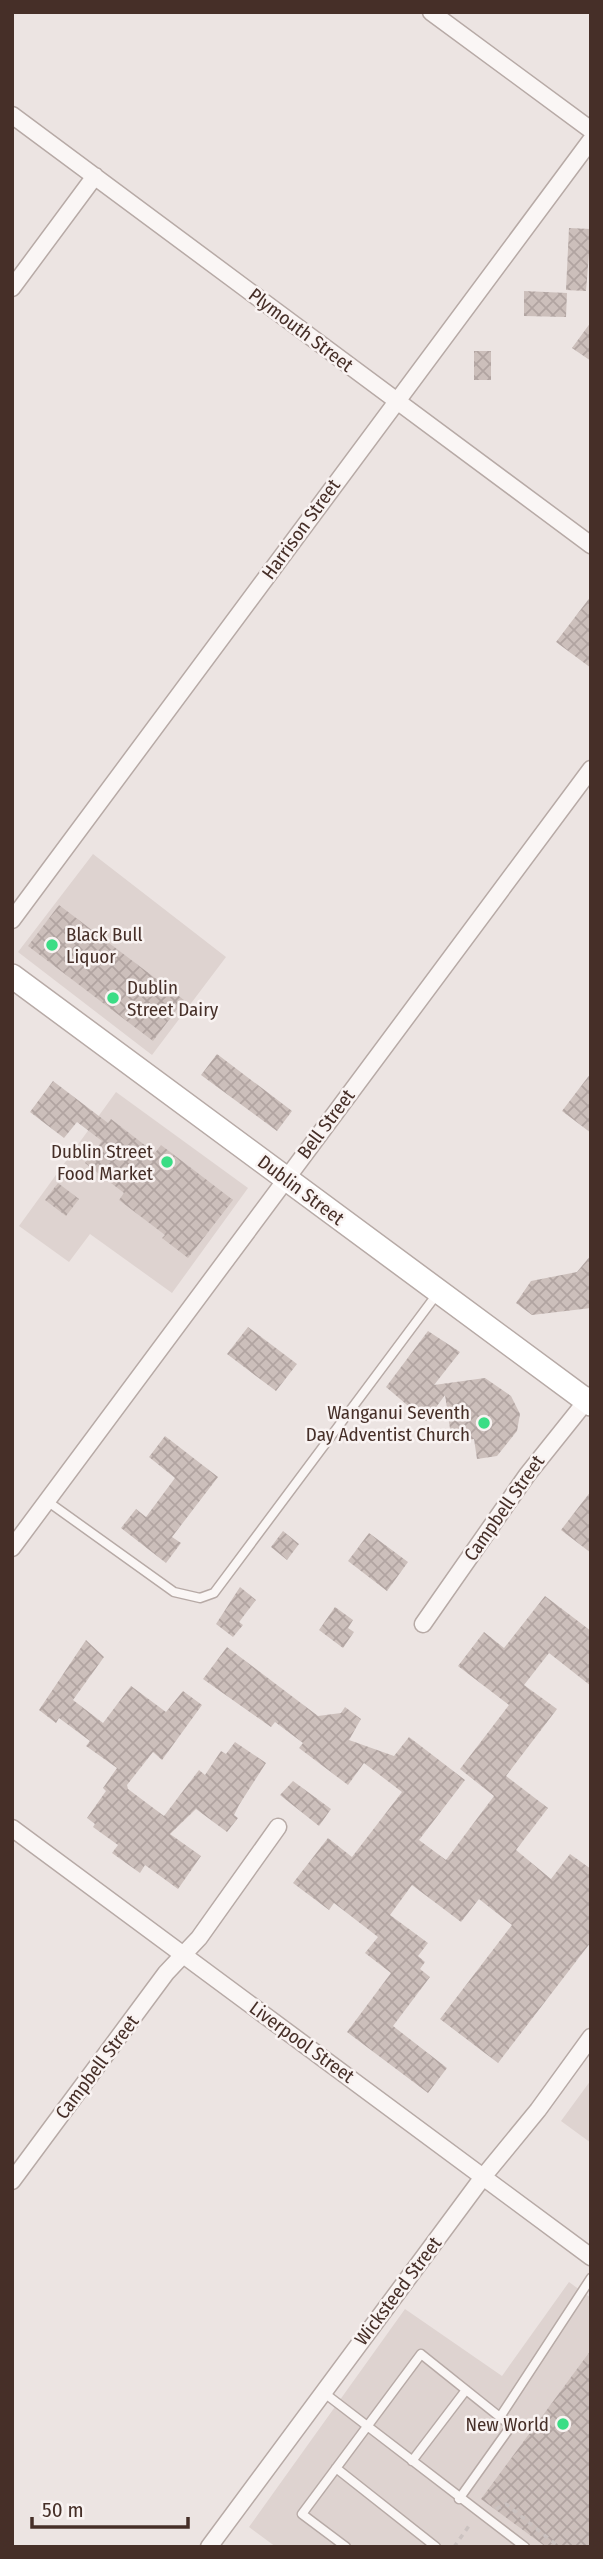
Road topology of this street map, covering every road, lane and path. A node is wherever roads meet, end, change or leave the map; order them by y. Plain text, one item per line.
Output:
1 (431, 12) edge
2 (12, 115) edge
3 (591, 130) edge
4 (591, 140) edge
5 (95, 176) junction
6 (12, 288) edge
7 (396, 401) junction
8 (591, 545) edge
9 (591, 769) edge
10 (12, 920) edge
11 (12, 976) edge
12 (286, 1179) junction
13 (439, 1292) junction
14 (589, 1400) edge
15 (47, 1501) junction
16 (12, 1548) edge
17 (423, 1624) dead end
18 (12, 1828) edge
19 (278, 1828) dead end
20 (183, 1955) junction
21 (591, 2038) edge
22 (483, 2177) junction
23 (12, 2181) edge
24 (591, 2257) edge
25 (591, 2278) edge
26 (466, 2390) junction
27 (323, 2392) junction
28 (500, 2417) junction
29 (368, 2426) junction
30 (412, 2461) junction
31 (336, 2468) junction
32 (459, 2499) junction
33 (482, 2516) junction
34 (209, 2547) edge
35 (346, 2547) edge
36 (436, 2547) edge
37 (454, 2547) edge
38 (524, 2547) edge
39 (559, 2547) edge

1 - 3 street
2 - 5 street, Plymouth Street
4 - 7 street, Harrison Street
5 - 6 street
5 - 7 street, Plymouth Street
7 - 8 street, Plymouth Street
7 - 10 street, Harrison Street
9 - 12 street, Bell Street
11 - 12 main road, Dublin Street
12 - 13 main road, Dublin Street
12 - 15 street, Bell Street
13 - 14 main road, Dublin Street
13 - 15 lane
14 - 17 street, Campbell Street
15 - 16 street, Bell Street
18 - 20 street, Liverpool Street
19 - 20 street, Campbell Street
20 - 22 street, Liverpool Street
20 - 23 street, Campbell Street
21 - 22 street, Wicksteed Street
22 - 24 street, Liverpool Street
22 - 27 street, Wicksteed Street
25 - 28 lane
26 - 28 lane
26 - 29 lane
26 - 30 lane
27 - 29 lane
27 - 34 street, Wicksteed Street
28 - 32 lane
29 - 30 lane
29 - 31 lane
30 - 32 lane
31 - 35 lane
31 - 36 lane
32 - 33 lane
33 - 37 path
33 - 38 lane
33 - 39 path

